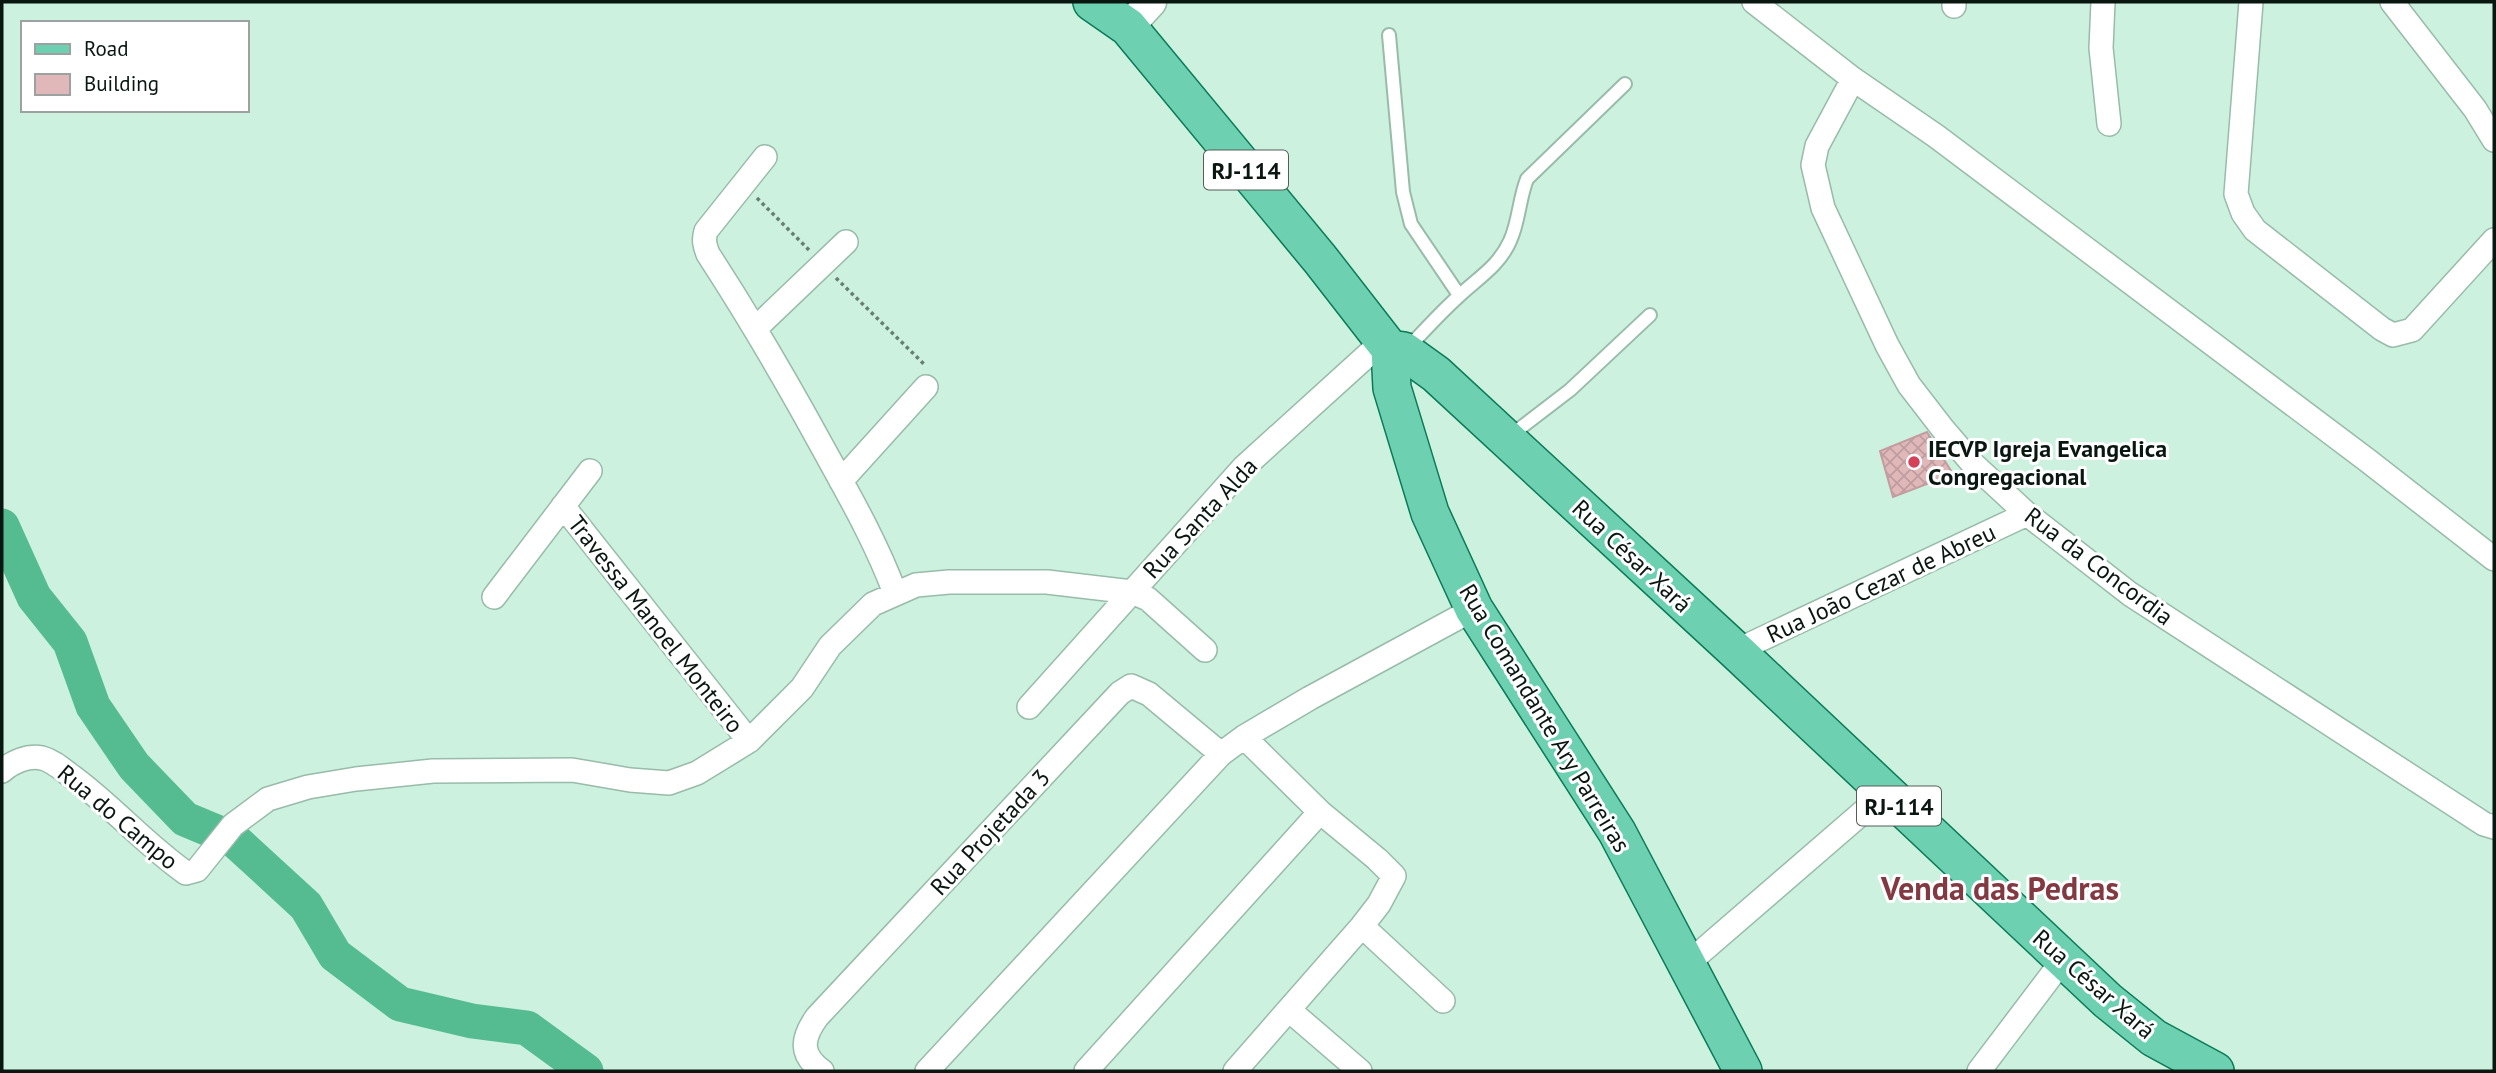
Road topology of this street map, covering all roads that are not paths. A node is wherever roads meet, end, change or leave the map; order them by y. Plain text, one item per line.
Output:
1 (1092, 2) edge
2 (1754, 2) edge
3 (2103, 2) edge
4 (2251, 2) edge
5 (2392, 2) edge
6 (1140, 15) edge
7 (1389, 35) dead end
8 (1853, 79) junction
9 (1625, 84) dead end
10 (2109, 124) dead end
11 (2494, 140) edge
12 (765, 157) dead end
13 (2494, 240) edge
14 (846, 242) dead end
15 (1459, 295) junction
16 (1650, 315) dead end
17 (756, 328) junction
18 (1393, 347) junction
19 (1436, 374) junction
20 (926, 387) road end
21 (1396, 404) junction
22 (1506, 439) junction
23 (590, 471) dead end
24 (841, 481) junction
25 (563, 506) junction
26 (2027, 514) junction
27 (2494, 559) edge
28 (1132, 592) junction
29 (895, 593) junction
30 (494, 597) dead end
31 (1474, 609) junction
32 (1205, 650) dead end
33 (1735, 651) junction
34 (1029, 707) dead end
35 (1244, 737) junction
36 (749, 741) junction
37 (1221, 754) junction
38 (2, 771) edge
39 (1885, 793) junction
40 (1320, 812) junction
41 (2494, 827) edge
42 (1362, 926) junction
43 (2063, 960) junction
44 (1686, 965) junction
45 (1444, 1001) dead end
46 (1289, 1010) junction
47 (822, 1071) edge
48 (927, 1071) edge
49 (1086, 1071) edge
50 (1235, 1071) edge
51 (1360, 1071) edge
52 (1743, 1071) edge
53 (1979, 1071) edge
54 (2215, 1071) edge

1 - 6 main road, Rua César Xará / RJ-114
2 - 8 street
3 - 10 street
4 - 13 street
5 - 11 street
6 - 18 main road, Rua César Xará / RJ-114
7 - 15 lane
8 - 26 street, Rua da Concordia
8 - 27 street
9 - 15 lane
12 - 17 street
14 - 17 street
15 - 18 lane
16 - 22 lane
17 - 24 street
18 - 19 main road, Rua César Xará / RJ-114
18 - 21 main road, Rua Comandante Ary Parreiras
18 - 28 street, Rua Santa Alda
19 - 21 main road
19 - 22 main road, Rua César Xará / RJ-114
20 - 24 street
21 - 31 main road, Rua Comandante Ary Parreiras
22 - 33 main road, Rua César Xará / RJ-114
23 - 25 street, Travessa Manoel Monteiro
24 - 29 street
25 - 30 street, Travessa Manoel Monteiro
25 - 36 street, Travessa Manoel Monteiro
26 - 33 street, Rua João Cezar de Abreu
26 - 41 street, Rua da Concordia
28 - 29 street
28 - 32 street
28 - 34 street, Rua Santa Alda
29 - 36 street
31 - 35 street
31 - 44 main road, Rua Comandante Ary Parreiras
33 - 39 main road, Rua César Xará / RJ-114
35 - 37 street
35 - 40 street
36 - 38 street, Rua do Campo
37 - 47 street, Rua Projetada 3
37 - 48 street
39 - 43 main road, Rua César Xará / RJ-114
39 - 44 street
40 - 42 street
40 - 49 street
42 - 45 street
42 - 46 street
43 - 53 street
43 - 54 main road, Rua César Xará / RJ-114
44 - 52 main road, Rua Comandante Ary Parreiras
46 - 50 street
46 - 51 street

